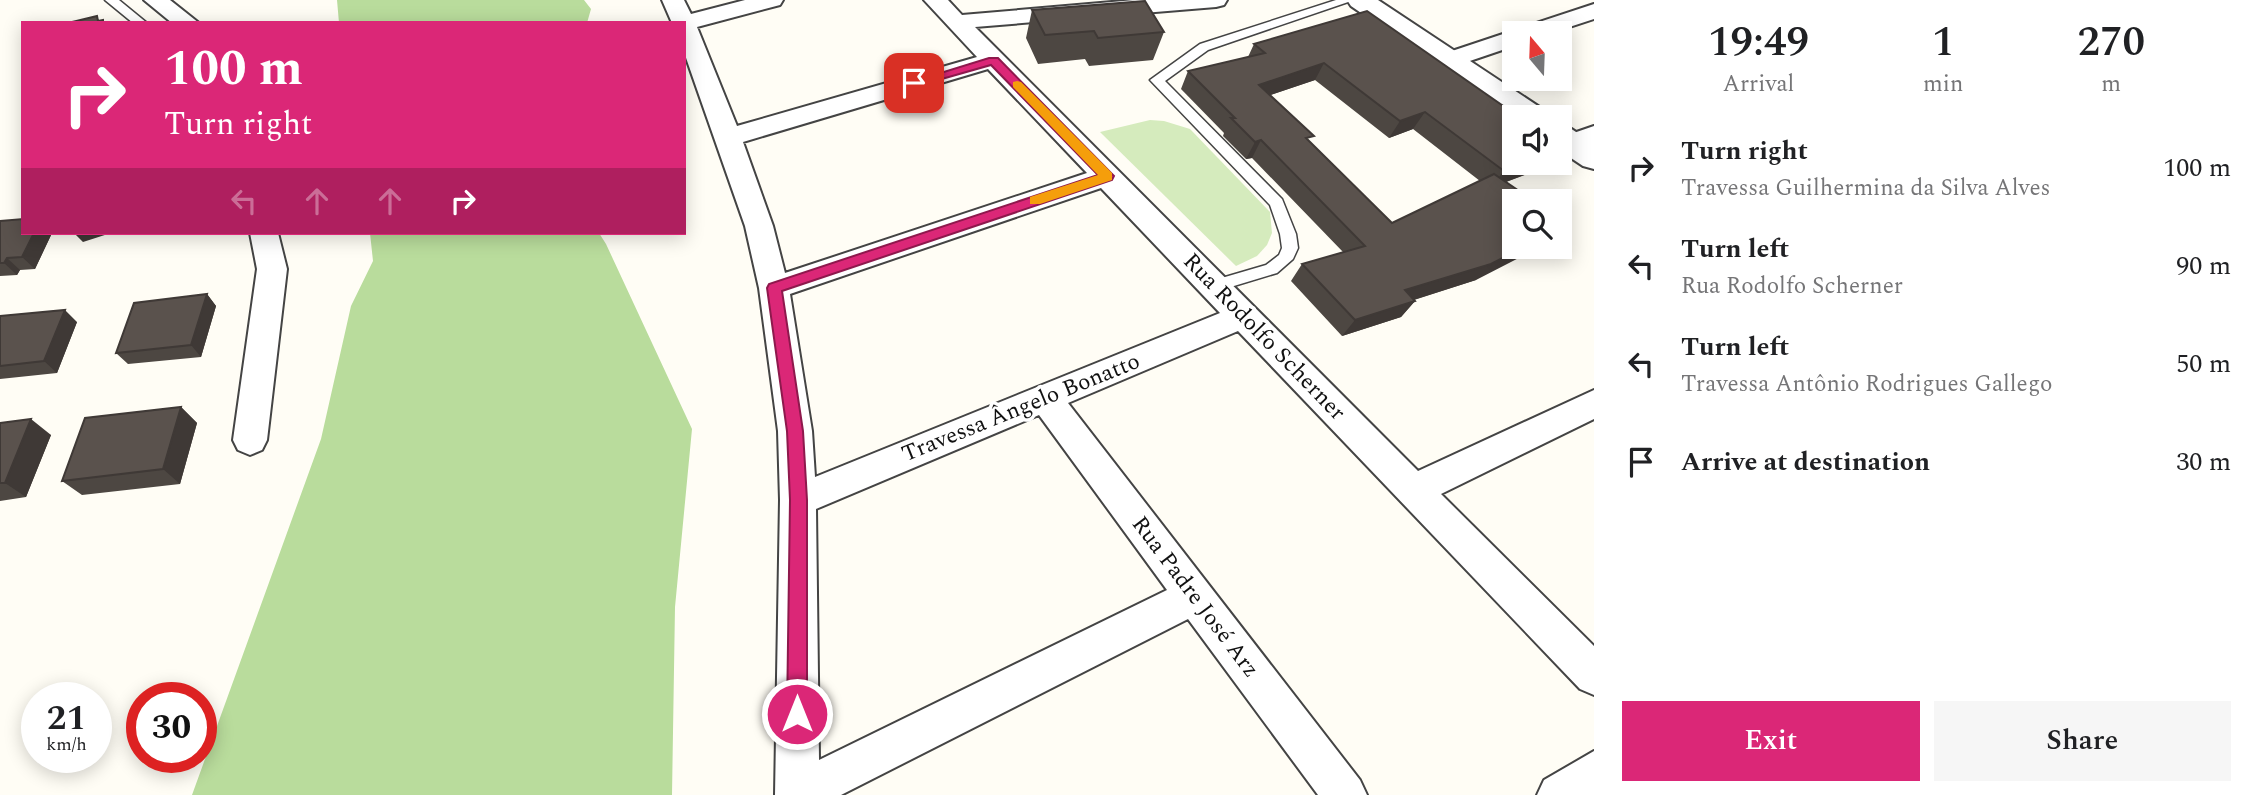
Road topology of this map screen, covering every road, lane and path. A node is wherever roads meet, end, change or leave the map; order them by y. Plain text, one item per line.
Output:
1 (111, 0) edge
2 (155, 0) edge
3 (673, 0) edge
4 (772, 0) edge
5 (934, 0) edge
6 (1216, 0) edge
7 (1348, 0) edge
8 (1360, 0) edge
9 (1153, 3) edge
10 (1594, 12) edge
11 (138, 21) edge
12 (181, 21) edge
13 (683, 21) edge
14 (1566, 21) edge
15 (686, 22) edge
16 (957, 22) junction
17 (686, 28) edge
18 (1502, 42) edge
19 (993, 60) junction
20 (1449, 60) junction
21 (1515, 105) edge
22 (729, 137) junction
23 (1107, 176) junction
24 (264, 235) edge
25 (1214, 286) junction
26 (774, 288) junction
27 (1244, 316) junction
28 (1045, 398) junction
29 (1594, 404) edge
30 (250, 440) dead end
31 (1413, 490) junction
32 (798, 500) junction
33 (1194, 596) junction
34 (1594, 675) edge
35 (1594, 773) edge
36 (797, 795) edge
37 (1345, 795) edge
38 (1559, 795) edge

1 - 11 lane
2 - 12 street
3 - 13 street
4 - 15 street
5 - 16 street, Rua Rodolfo Scherner
6 - 9 street
7 - 25 lane
8 - 20 street
9 - 16 street
10 - 14 street
16 - 19 street, Rua Rodolfo Scherner
17 - 22 street
18 - 20 street
19 - 22 street
19 - 23 street, Rua Rodolfo Scherner
20 - 21 street
22 - 26 street
23 - 25 street, Rua Rodolfo Scherner
23 - 26 street
24 - 30 street
25 - 27 street, Rua Rodolfo Scherner
26 - 32 street
27 - 28 street, Travessa Ângelo Bonatto
27 - 31 street, Rua Rodolfo Scherner
28 - 32 street, Travessa Ângelo Bonatto
28 - 33 street, Rua Padre José Arz
29 - 31 street
31 - 34 street, Rua Rodolfo Scherner
32 - 36 street
33 - 36 street
33 - 37 street, Rua Padre José Arz
35 - 38 street

